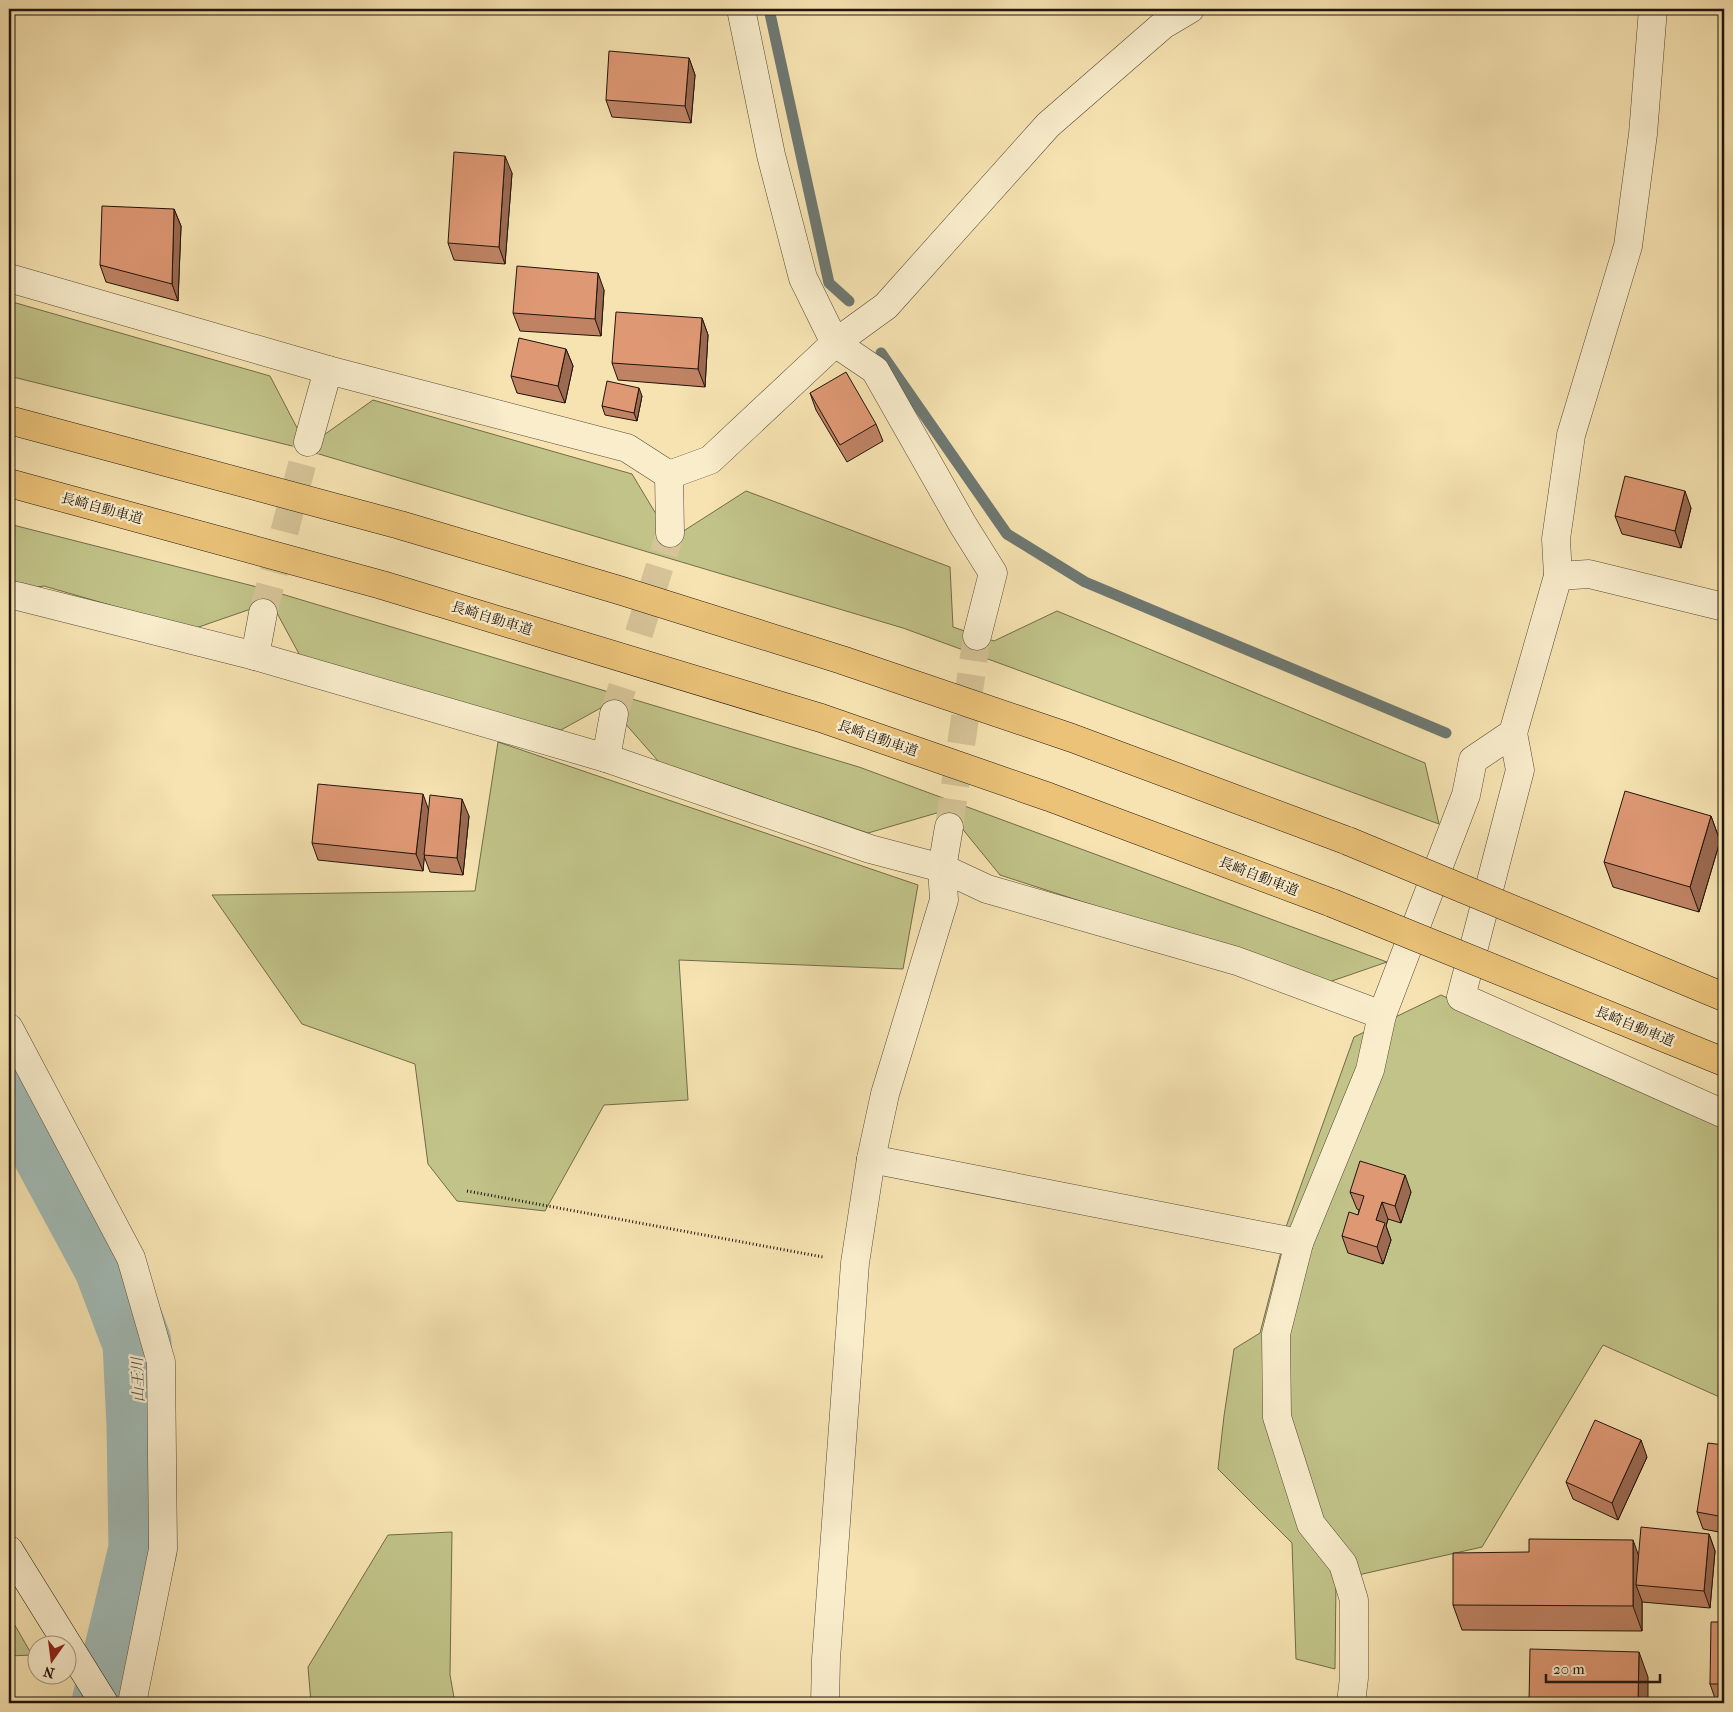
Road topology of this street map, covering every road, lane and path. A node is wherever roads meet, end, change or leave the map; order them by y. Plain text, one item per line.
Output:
1 (741, 9) edge
2 (1190, 9) edge
3 (1653, 9) edge
4 (9, 278) edge
5 (835, 342) junction
6 (328, 370) junction
7 (9, 420) edge
8 (308, 442) tunnel mouth
9 (669, 475) junction
10 (9, 483) edge
11 (670, 533) tunnel mouth
12 (1558, 576) junction
13 (9, 597) edge
14 (1724, 607) edge
15 (263, 613) tunnel mouth
16 (978, 636) tunnel mouth
17 (255, 656) junction
18 (614, 714) tunnel mouth
19 (1513, 733) junction
20 (606, 758) junction
21 (949, 827) tunnel mouth
22 (942, 868) junction
23 (1724, 997) edge
24 (1382, 1015) junction
25 (9, 1028) edge
26 (1724, 1062) edge
27 (1724, 1114) edge
28 (871, 1159) junction
29 (467, 1191) dead end
30 (1299, 1242) junction
31 (855, 1262) junction
32 (9, 1550) edge
33 (104, 1703) edge
34 (132, 1703) edge
35 (825, 1703) edge
36 (1351, 1703) edge

1 - 5 street
2 - 5 street
3 - 12 street
4 - 6 street
5 - 9 street
5 - 16 street
6 - 8 street
6 - 9 street
7 - 23 highway, bridge
9 - 11 street
10 - 26 highway, 長崎自動車道, bridge
12 - 14 street
12 - 19 street
13 - 17 street
15 - 17 street
17 - 20 street
18 - 20 street
19 - 24 street
19 - 27 street
20 - 22 street
21 - 22 street
22 - 24 street
22 - 28 street
24 - 30 street
25 - 34 street
28 - 30 street
28 - 31 street
29 - 31 path
30 - 36 street
31 - 35 street
32 - 33 street

